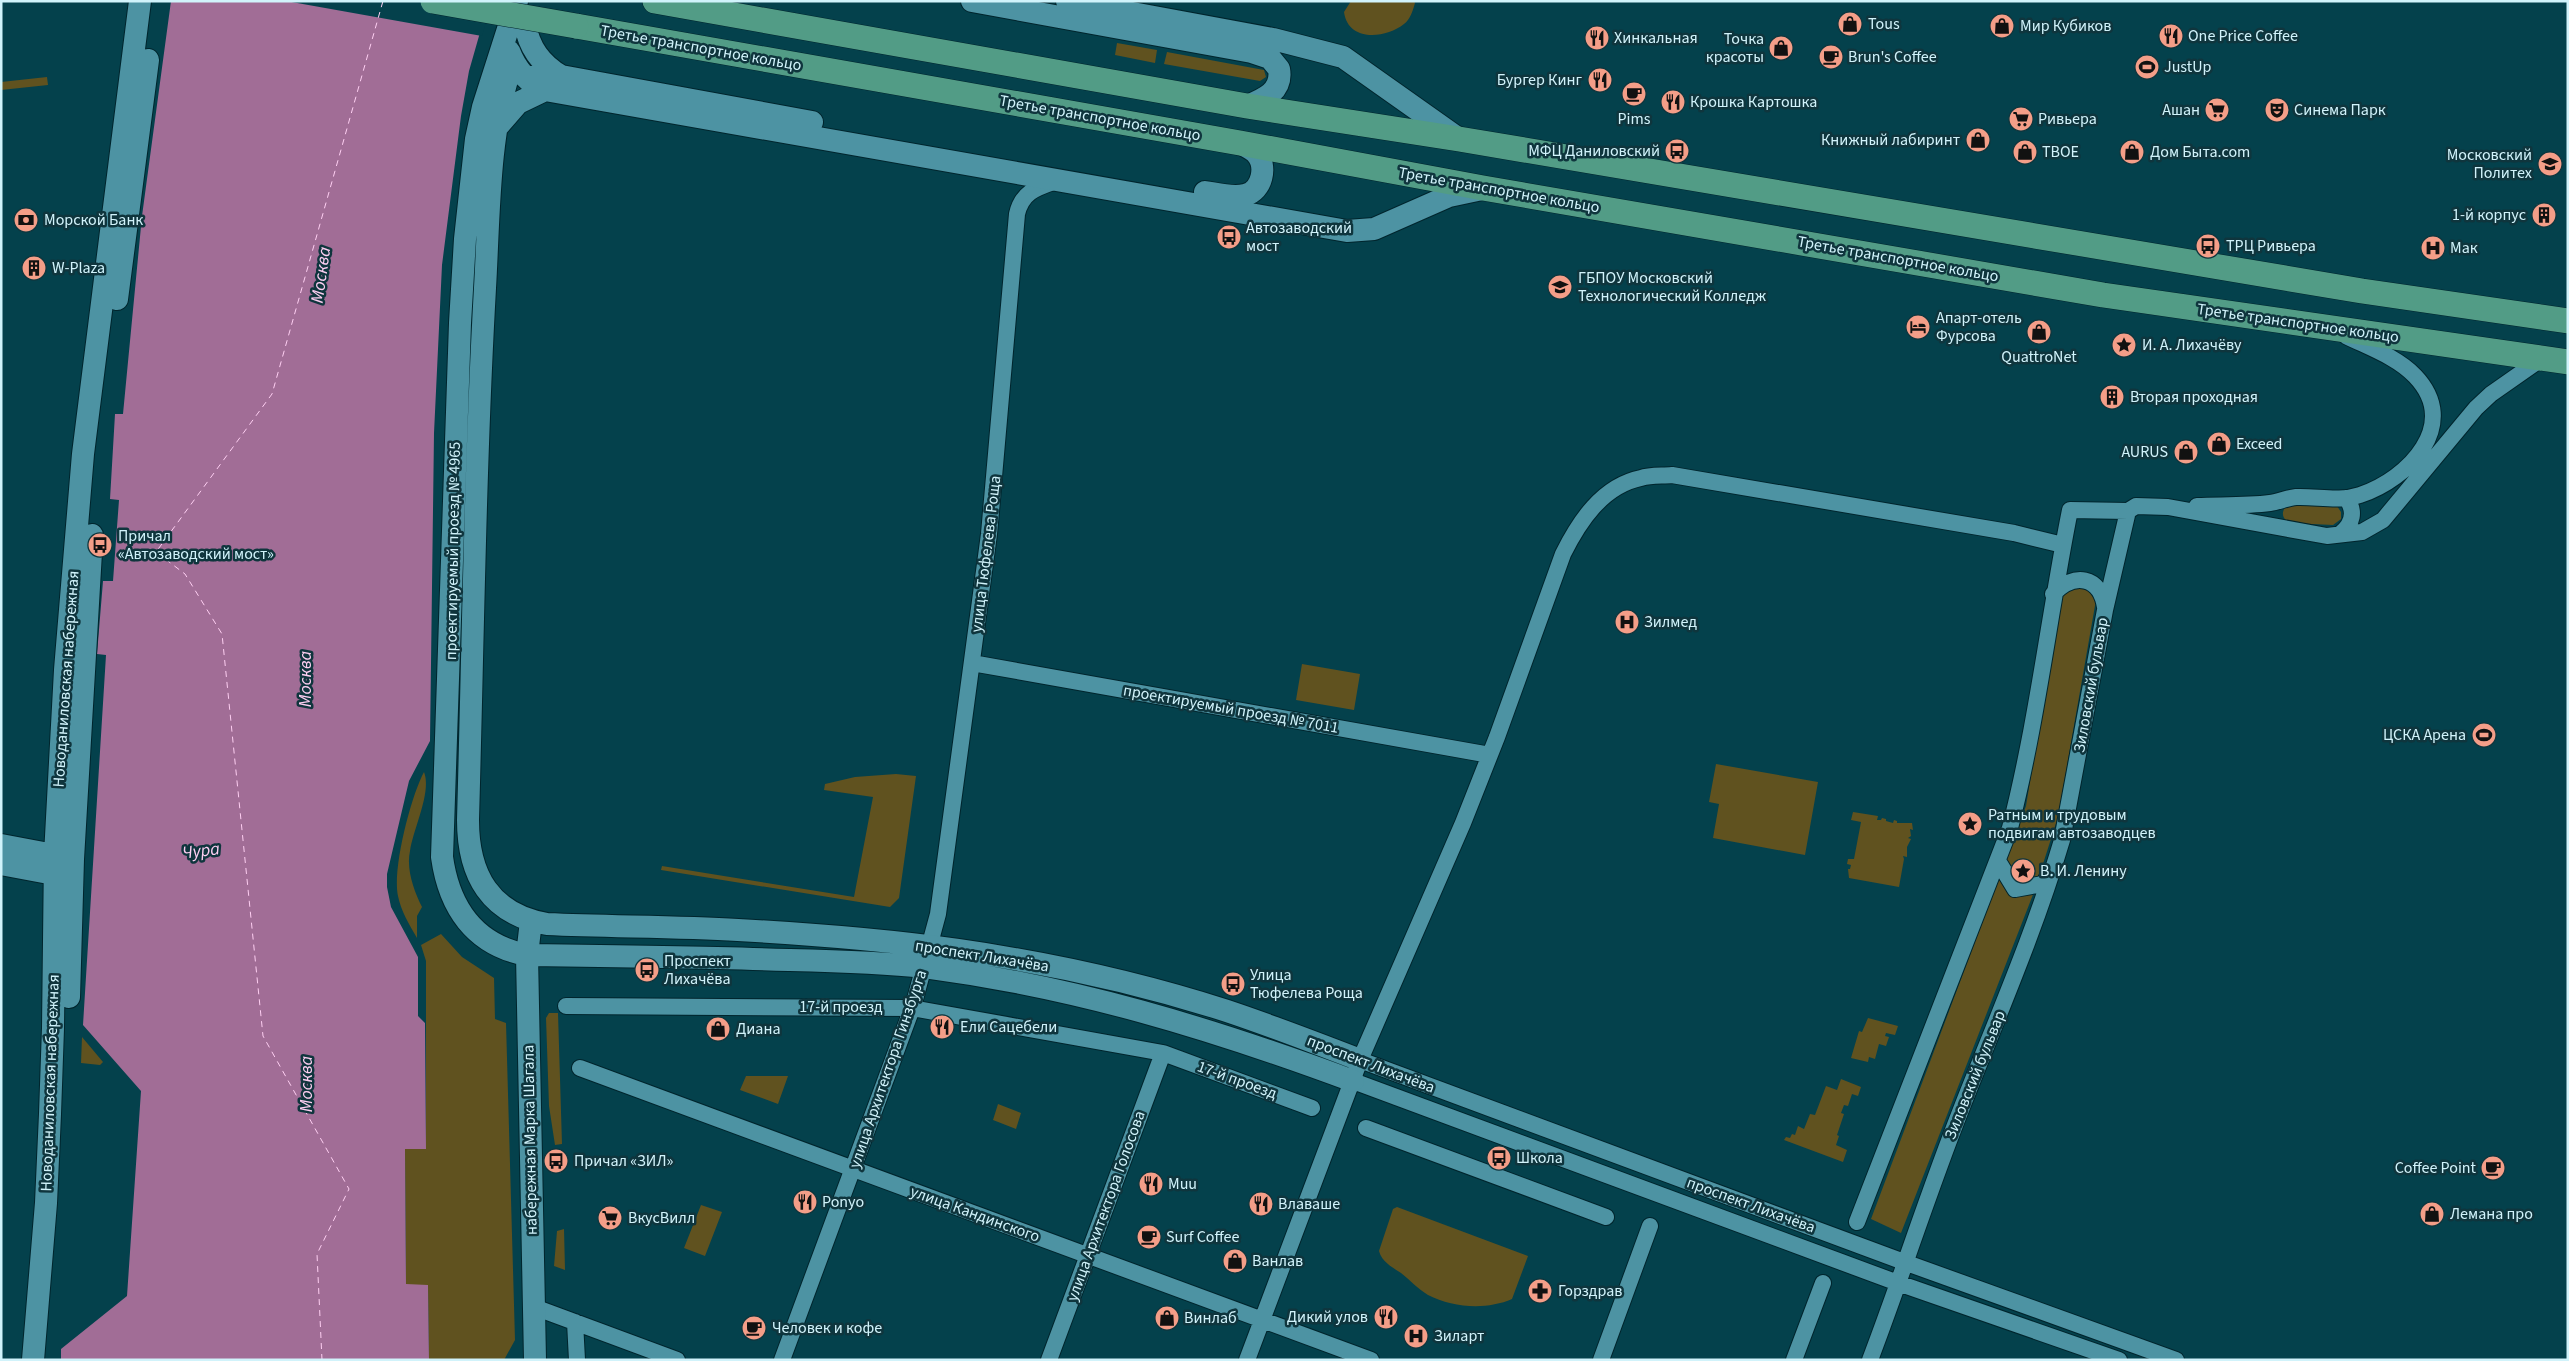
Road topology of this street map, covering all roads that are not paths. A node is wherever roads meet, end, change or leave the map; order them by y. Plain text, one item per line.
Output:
1 (140, 1) edge
2 (155, 1) edge
3 (432, 1) edge
4 (517, 1) edge
5 (532, 1) edge
6 (655, 1) edge
7 (972, 1) edge
8 (1067, 1) edge
9 (525, 24) junction
10 (506, 38) junction
11 (519, 70) junction
12 (553, 83) junction
13 (504, 88) junction
14 (1247, 106) junction
15 (483, 107) junction
16 (496, 129) junction
17 (1459, 139) junction
18 (1240, 143) junction
19 (1057, 181) junction
20 (1483, 188) junction
21 (2568, 321) edge
22 (2330, 328) junction
23 (2541, 359) junction
24 (2568, 362) edge
25 (2346, 498) junction
26 (2279, 501) junction
27 (2168, 507) junction
28 (2132, 508) junction
29 (2274, 528) junction
30 (2340, 534) junction
31 (2063, 544) junction
32 (2053, 594) junction
33 (2106, 608) junction
34 (972, 663) junction
35 (1490, 755) junction
36 (1, 845) edge
37 (1998, 861) junction
38 (1, 864) edge
39 (64, 867) junction
40 (2054, 868) junction
41 (531, 921) junction
42 (527, 955) junction
43 (926, 957) junction
44 (566, 1006) dead end
45 (912, 1008) junction
46 (1163, 1053) junction
47 (1360, 1060) junction
48 (580, 1068) dead end
49 (1353, 1081) junction
50 (1312, 1108) dead end
51 (1366, 1128) dead end
52 (853, 1168) junction
53 (1606, 1217) dead end
54 (1857, 1222) dead end
55 (1650, 1226) dead end
56 (1088, 1255) junction
57 (1904, 1262) junction
58 (1823, 1283) dead end
59 (1898, 1283) junction
60 (534, 1307) junction
61 (1262, 1320) junction
62 (575, 1322) junction
63 (33, 1360) edge
64 (48, 1360) edge
65 (535, 1360) edge
66 (577, 1360) edge
67 (677, 1360) edge
68 (782, 1360) edge
69 (1049, 1360) edge
70 (1247, 1360) edge
71 (1371, 1360) edge
72 (1601, 1360) edge
73 (1794, 1360) edge
74 (1870, 1360) edge
75 (2119, 1360) edge
76 (2176, 1360) edge

1 - 39 main road, Новоданиловская набережная
2 - 39 main road, Новоданиловская набережная
3 - 18 main road, Третье транспортное кольцо, bridge
4 - 10 main road, проектируемый проезд № 4965
5 - 9 main road
6 - 14 main road
7 - 14 main road
8 - 17 main road
9 - 11 main road
9 - 12 main road
10 - 11 main road
10 - 15 main road, проектируемый проезд № 4965
11 - 12 main road
11 - 13 main road
12 - 16 main road
12 - 18 main road
12 - 19 main road
13 - 15 main road
13 - 16 main road, проектируемый проезд № 4965
14 - 17 main road
15 - 42 main road, проектируемый проезд № 4965
16 - 41 main road, проектируемый проезд № 4965
17 - 21 main road
18 - 20 main road, Третье транспортное кольцо
19 - 20 main road
19 - 34 street, улица Тюфелева Роща
20 - 22 main road, Третье транспортное кольцо
22 - 23 main road, Третье транспортное кольцо
22 - 25 street
23 - 24 main road, Третье транспортное кольцо
23 - 30 street
25 - 26 street
25 - 30 street
26 - 27 street
26 - 29 street
27 - 28 street
27 - 29 street
28 - 31 street
28 - 33 street, Зиловский бульвар
29 - 30 street
31 - 32 street
31 - 35 street
32 - 33 street
32 - 37 street
33 - 40 street, Зиловский бульвар
34 - 35 street, проектируемый проезд № 7011
34 - 43 street, улица Тюфелева Роща
35 - 47 street
36 - 39 main road
37 - 40 street, Зиловский бульвар
37 - 54 street
38 - 39 main road
39 - 63 main road, Новоданиловская набережная
39 - 64 main road, Новоданиловская набережная
40 - 57 street, Зиловский бульвар
41 - 42 main road, набережная Марка Шагала
41 - 43 main road, проспект Лихачёва
42 - 43 main road, проспект Лихачёва
42 - 60 main road, набережная Марка Шагала
43 - 45 street, улица Архитектора Гинзбурга
43 - 47 main road, проспект Лихачёва
43 - 49 main road, проспект Лихачёва
44 - 45 street, 17-й проезд
45 - 46 street, 17-й проезд
45 - 52 street, улица Архитектора Гинзбурга
46 - 50 street, 17-й проезд
46 - 56 street, улица Архитектора Голосова
47 - 49 street
47 - 57 street, проспект Лихачёва
48 - 52 street, улица Кандинского
49 - 59 street, проспект Лихачёва
49 - 61 street
51 - 53 street
52 - 56 street, улица Кандинского
52 - 68 street, улица Архитектора Гинзбурга
55 - 72 street
56 - 61 street, улица Кандинского
56 - 69 street, улица Архитектора Голосова
57 - 59 street, Зиловский бульвар
57 - 76 street, проспект Лихачёва
58 - 73 street
59 - 74 street, Зиловский бульвар
59 - 75 street, проспект Лихачёва
60 - 62 street
60 - 65 main road, набережная Марка Шагала
61 - 70 street
61 - 71 street, улица Кандинского
62 - 66 street
62 - 67 street

